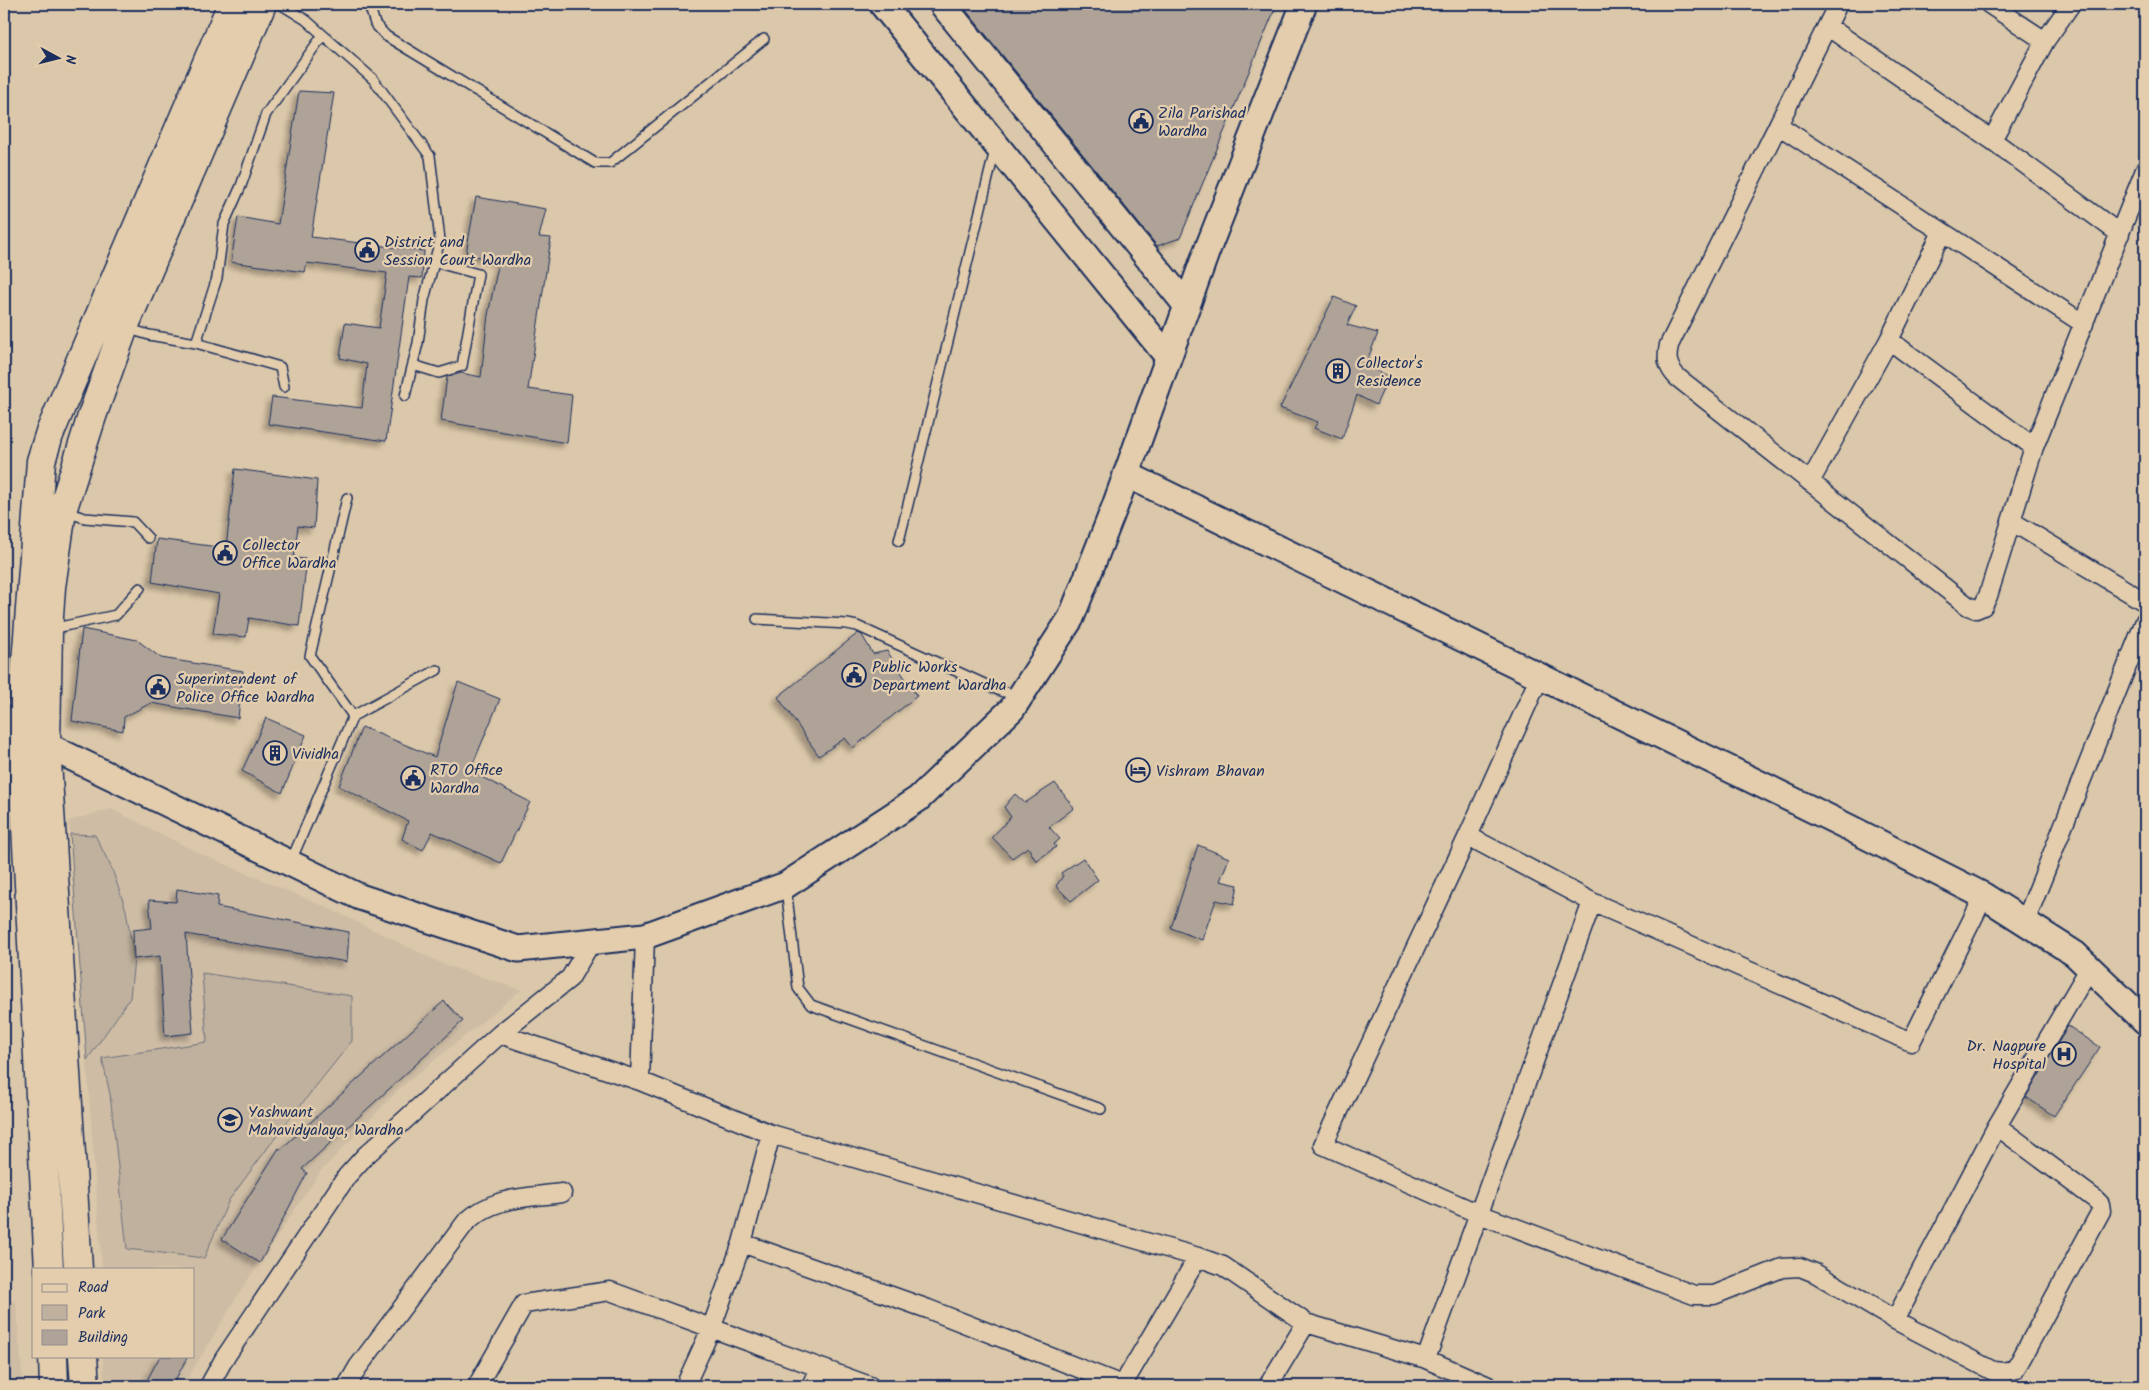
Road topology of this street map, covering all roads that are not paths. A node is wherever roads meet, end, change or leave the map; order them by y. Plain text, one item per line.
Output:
1 (232, 4) edge
2 (262, 4) edge
3 (280, 4) edge
4 (369, 4) edge
5 (882, 4) edge
6 (942, 4) edge
7 (1304, 4) edge
8 (1838, 4) edge
9 (1989, 4) edge
10 (2071, 4) edge
11 (1827, 26) junction
12 (323, 35) junction
13 (764, 39) dead end
14 (2046, 41) junction
15 (1778, 125) junction
16 (1992, 140) junction
17 (996, 145) junction
18 (2145, 170) edge
19 (1942, 232) junction
20 (2120, 234) junction
21 (434, 262) junction
22 (1187, 306) junction
23 (112, 322) junction
24 (2084, 324) junction
25 (1889, 340) junction
26 (196, 343) junction
27 (1168, 357) junction
28 (413, 365) junction
29 (284, 387) dead end
30 (405, 396) dead end
31 (2034, 447) junction
32 (41, 461) junction
33 (75, 468) junction
34 (1126, 474) junction
35 (1810, 482) junction
36 (347, 498) dead end
37 (62, 511) junction
38 (2010, 521) junction
39 (148, 538) dead end
40 (899, 541) dead end
41 (41, 586) junction
42 (140, 588) dead end
43 (2145, 602) edge
44 (757, 619) dead end
45 (2145, 621) edge
46 (48, 630) junction
47 (437, 670) dead end
48 (1540, 676) junction
49 (1021, 695) junction
50 (353, 716) junction
51 (13, 726) edge
52 (46, 745) junction
53 (1468, 836) junction
54 (290, 864) junction
55 (786, 885) junction
56 (1984, 896) junction
57 (1592, 902) junction
58 (2024, 922) junction
59 (644, 936) junction
60 (592, 941) junction
61 (2089, 970) junction
62 (2145, 1021) edge
63 (500, 1034) junction
64 (640, 1081) junction
65 (1101, 1109) dead end
66 (1997, 1126) junction
67 (771, 1134) junction
68 (562, 1193) dead end
69 (1479, 1214) junction
70 (742, 1243) junction
71 (1198, 1257) junction
72 (49, 1268) edge
73 (78, 1268) edge
74 (1895, 1320) junction
75 (1306, 1323) junction
76 (711, 1329) junction
77 (53, 1358) edge
78 (83, 1358) edge
79 (1426, 1359) junction
80 (820, 1368) junction
81 (54, 1386) edge
82 (85, 1386) edge
83 (209, 1386) edge
84 (347, 1386) edge
85 (477, 1386) edge
86 (685, 1386) edge
87 (811, 1386) edge
88 (870, 1386) edge
89 (1122, 1386) edge
90 (1268, 1386) edge
91 (1488, 1386) edge

1 - 23 main road
2 - 23 main road
3 - 12 lane
4 - 13 lane
5 - 17 main road
6 - 22 main road
7 - 22 main road
8 - 11 street
9 - 14 street
10 - 14 street
11 - 15 street
11 - 16 street
12 - 21 lane
12 - 26 lane
14 - 16 street
15 - 19 street
15 - 35 street
16 - 20 street
17 - 27 main road
17 - 40 lane
18 - 20 street
19 - 24 street
19 - 25 street
20 - 24 street
21 - 28 lane
21 - 28 lane
22 - 27 main road
23 - 26 lane
23 - 32 main road
23 - 33 main road
24 - 31 street
25 - 31 street
25 - 35 street
26 - 29 lane
27 - 34 main road
28 - 30 lane
31 - 38 street
32 - 33 main road
32 - 41 main road
33 - 37 main road
34 - 48 main road
34 - 49 main road
35 - 38 street
36 - 50 lane
37 - 39 lane
37 - 41 main road
38 - 43 street
41 - 46 main road
41 - 51 main road
42 - 46 lane
44 - 49 lane
45 - 58 street
46 - 52 main road
47 - 50 lane
48 - 53 street
48 - 56 main road
49 - 55 main road
50 - 54 lane
51 - 52 main road
51 - 72 main road
52 - 54 main road
52 - 73 main road
53 - 57 street
53 - 69 street
54 - 60 main road
55 - 59 main road
55 - 65 lane
56 - 57 street
56 - 58 main road
57 - 69 street
58 - 61 main road
59 - 60 main road
59 - 64 street
60 - 63 street
61 - 62 main road
61 - 66 street
63 - 64 street
63 - 83 street
64 - 67 street
66 - 74 street
66 - 74 street
67 - 70 street
67 - 71 street
68 - 84 street
69 - 74 street
69 - 79 street
70 - 76 street
70 - 89 street
71 - 75 street
71 - 89 street
75 - 79 street
75 - 90 street
76 - 80 street
76 - 85 street
76 - 86 street
77 - 81 main road
78 - 82 main road
79 - 91 street
80 - 87 street
80 - 88 street

